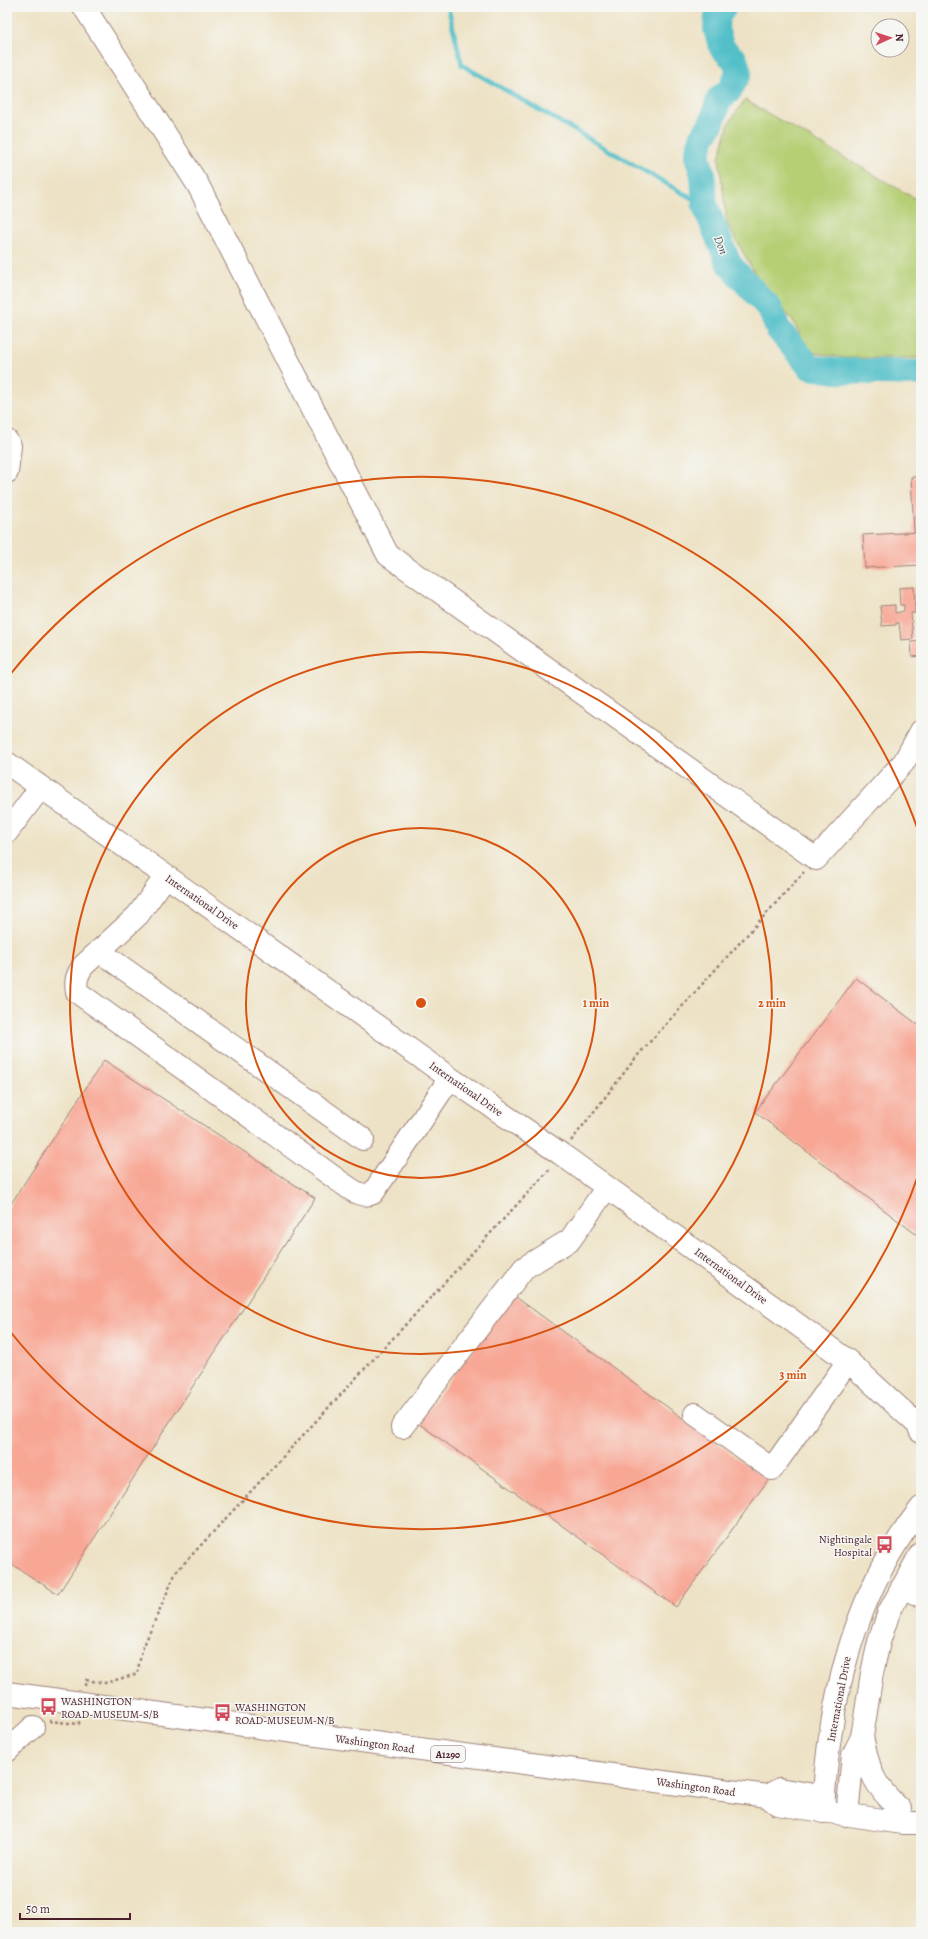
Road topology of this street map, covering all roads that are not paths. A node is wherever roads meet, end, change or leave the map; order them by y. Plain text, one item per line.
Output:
1 (84, 7) edge
2 (7, 441) edge
3 (7, 472) edge
4 (921, 731) edge
5 (7, 763) edge
6 (42, 787) junction
7 (7, 832) edge
8 (166, 876) junction
9 (100, 951) junction
10 (450, 1078) junction
11 (363, 1139) dead end
12 (607, 1187) junction
13 (848, 1361) junction
14 (695, 1414) dead end
15 (402, 1427) dead end
16 (920, 1428) edge
17 (921, 1508) edge
18 (921, 1553) edge
19 (902, 1587) junction
20 (921, 1596) edge
21 (7, 1693) edge
22 (33, 1727) road end
23 (862, 1737) junction
24 (7, 1751) edge
25 (824, 1804) junction
26 (848, 1808) junction
27 (900, 1809) junction
28 (921, 1813) edge
29 (921, 1822) edge

1 - 4 street
2 - 3 street
5 - 6 street, International Drive
6 - 7 street
6 - 8 street, International Drive
8 - 9 street
8 - 10 street, International Drive
9 - 10 street
9 - 11 street
10 - 12 street, International Drive
12 - 13 street, International Drive
12 - 15 street
13 - 14 street
13 - 16 street, International Drive
17 - 25 street, International Drive
18 - 19 street
19 - 20 street
19 - 23 street
21 - 25 street, Washington Road / A1290
22 - 24 street
23 - 26 street
23 - 27 street
25 - 26 street, Washington Road / A1290
26 - 27 street, Washington Road / A1290
26 - 29 street, Washington Road / A1290
27 - 28 street, Washington Road / A1290

